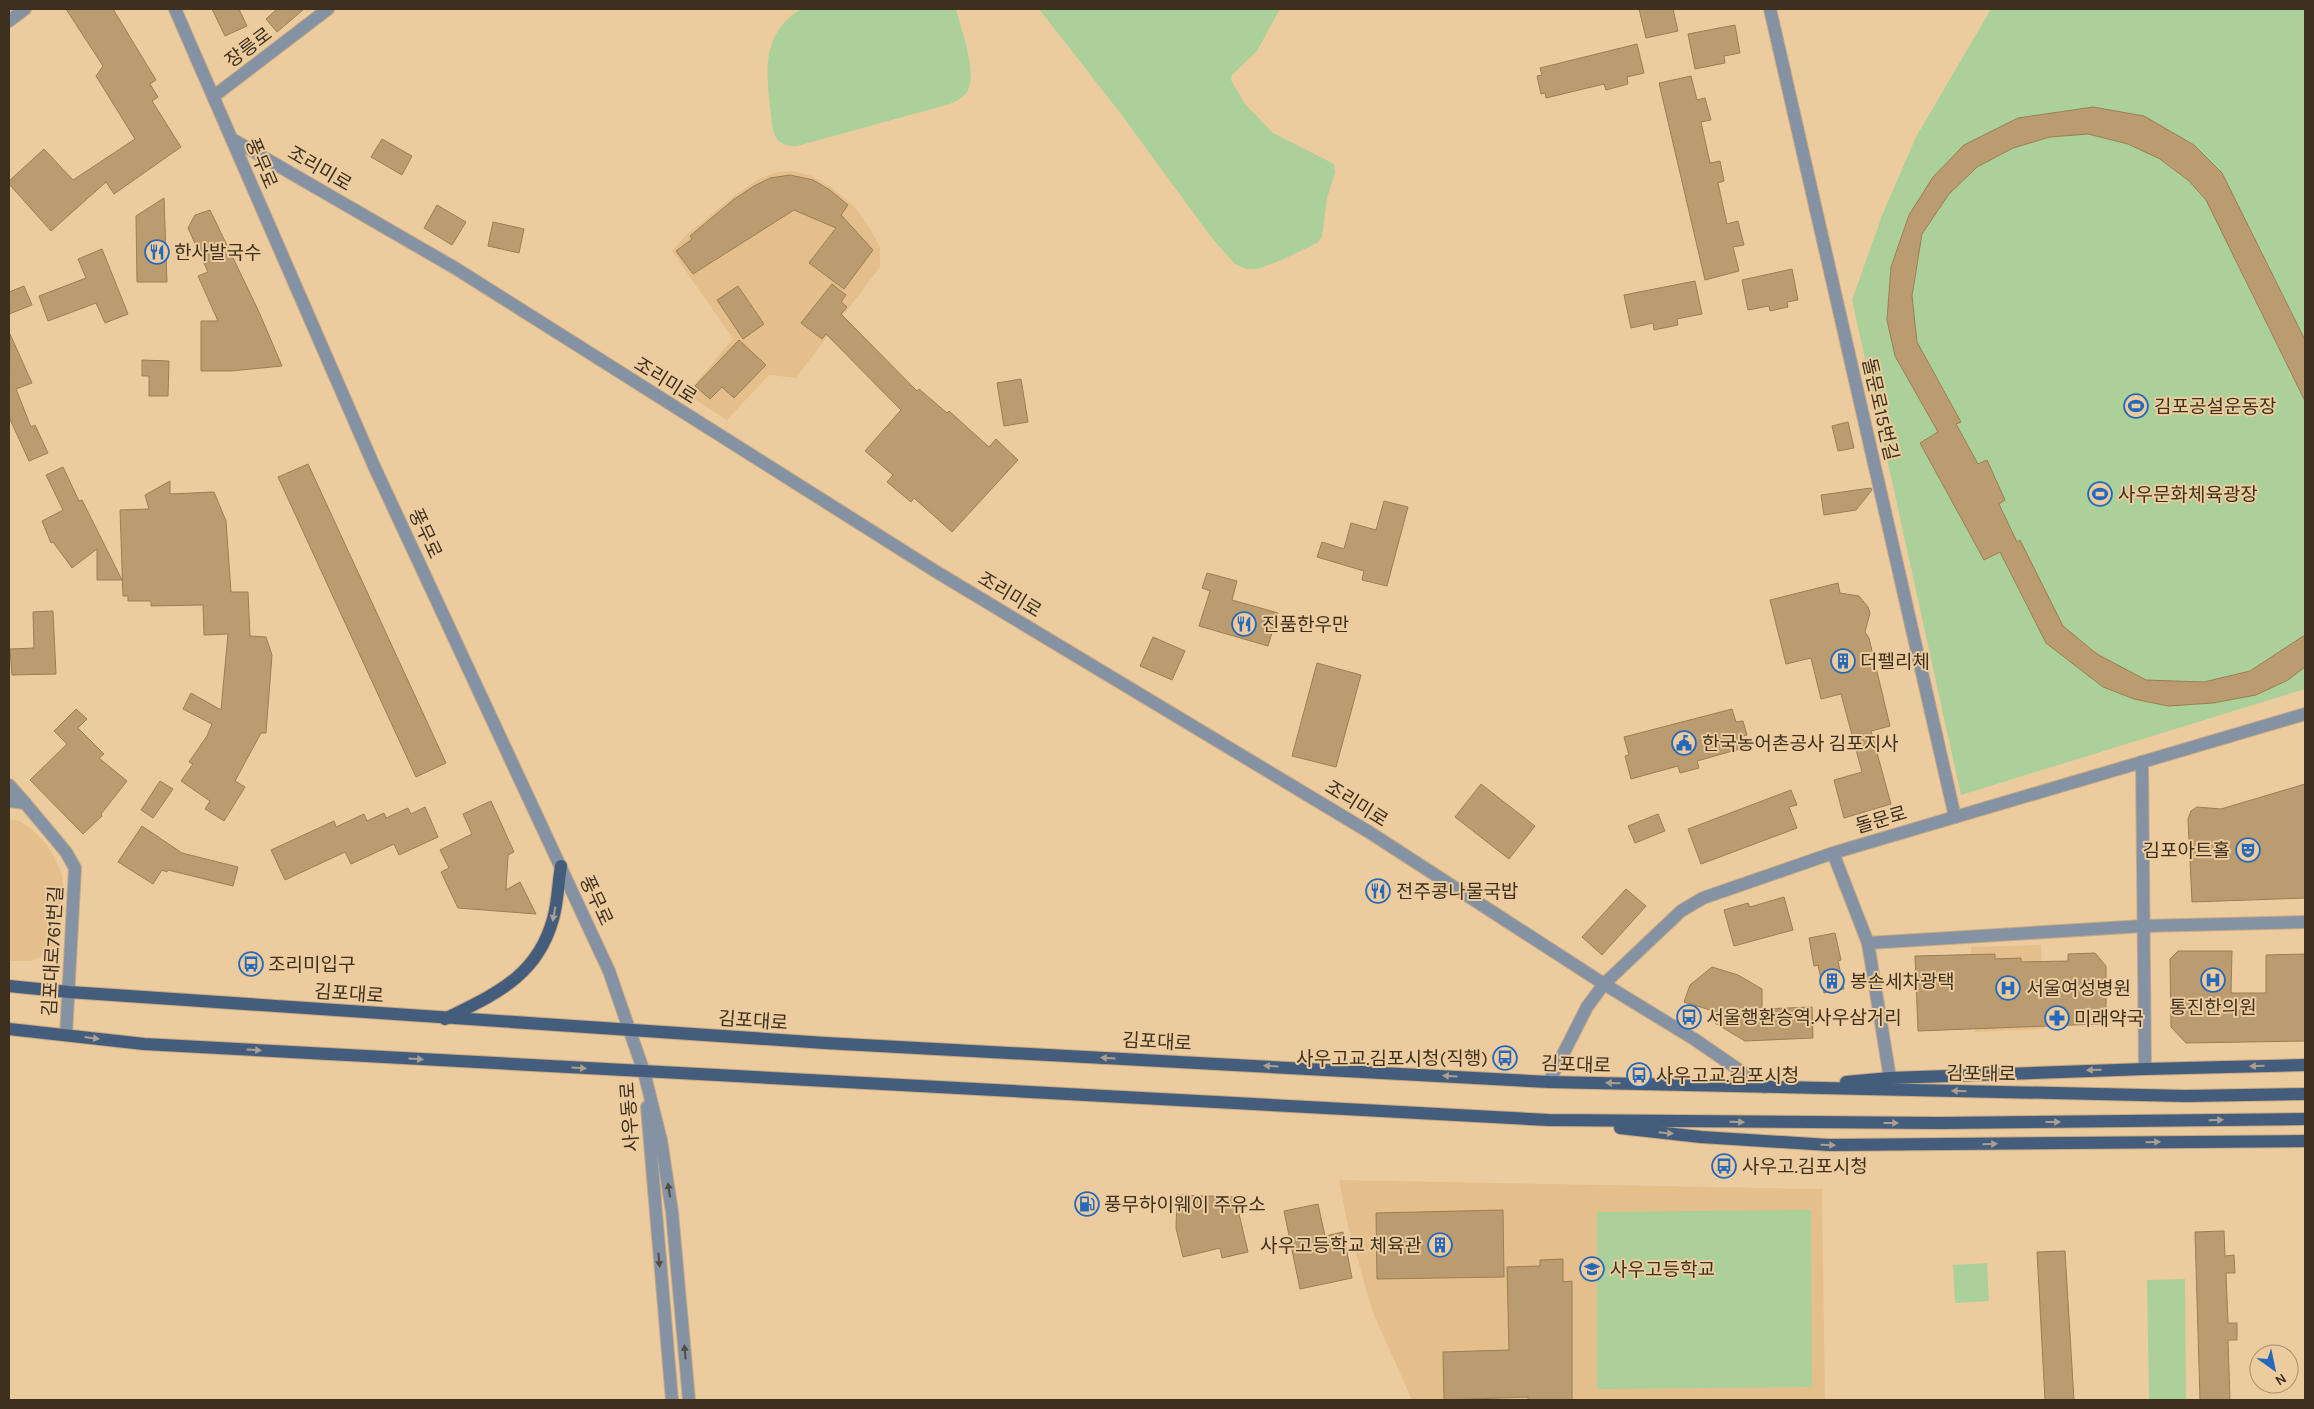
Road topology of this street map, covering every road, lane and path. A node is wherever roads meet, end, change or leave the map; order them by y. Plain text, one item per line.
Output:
1 (25, 9) edge
2 (175, 9) edge
3 (328, 9) edge
4 (1770, 9) edge
5 (9, 21) edge
6 (214, 96) junction
7 (232, 139) junction
8 (2305, 714) edge
9 (2142, 762) junction
10 (9, 784) edge
11 (9, 801) edge
12 (25, 804) junction
13 (1955, 817) junction
14 (1833, 853) junction
15 (561, 866) junction
16 (2305, 922) edge
17 (2143, 926) junction
18 (1868, 943) junction
19 (1604, 984) junction
20 (9, 986) edge
21 (69, 992) junction
22 (445, 1019) junction
23 (9, 1029) edge
24 (630, 1031) junction
25 (66, 1035) junction
26 (2305, 1065) edge
27 (2144, 1069) junction
28 (644, 1072) junction
29 (1890, 1078) junction
30 (1549, 1082) junction
31 (1764, 1087) junction
32 (1784, 1087) junction
33 (2305, 1094) edge
34 (2305, 1119) edge
35 (1548, 1120) junction
36 (2305, 1141) edge
37 (672, 1400) edge
38 (689, 1400) edge

1 - 5 street
2 - 6 street, 풍무로
3 - 6 street, 장릉로
4 - 13 street, 돌문로15번길
6 - 7 street, 풍무로
7 - 15 street, 풍무로
7 - 19 street, 조리미로
8 - 9 street, 돌문로
9 - 13 street, 돌문로
9 - 17 street
10 - 12 street
11 - 12 street
12 - 21 street, 김포대로761번길
13 - 14 street, 돌문로
14 - 18 street
14 - 19 street, 돌문로
15 -> 22 main road
15 - 24 street, 풍무로
16 - 17 street
17 - 18 street
17 - 27 street
18 - 29 street
19 - 30 street, 돌문로
19 - 31 street, 조리미로
20 - 21 main road, 김포대로
21 - 22 main road, 김포대로
21 - 25 street, 김포대로761번길
22 - 24 main road, 김포대로
23 - 25 main road
24 - 28 street, 풍무로
30 -> 24 main road, 김포대로
25 -> 28 main road
26 -> 27 main road
27 -> 29 main road
28 - 35 main road
28 -> 37 street, 사우동로
38 -> 28 street, 사우동로
29 - 32 main road
31 -> 30 main road, 김포대로
31 - 32 main road, 김포대로
33 -> 32 main road, 김포대로
35 -> 34 main road
35 -> 36 main road

